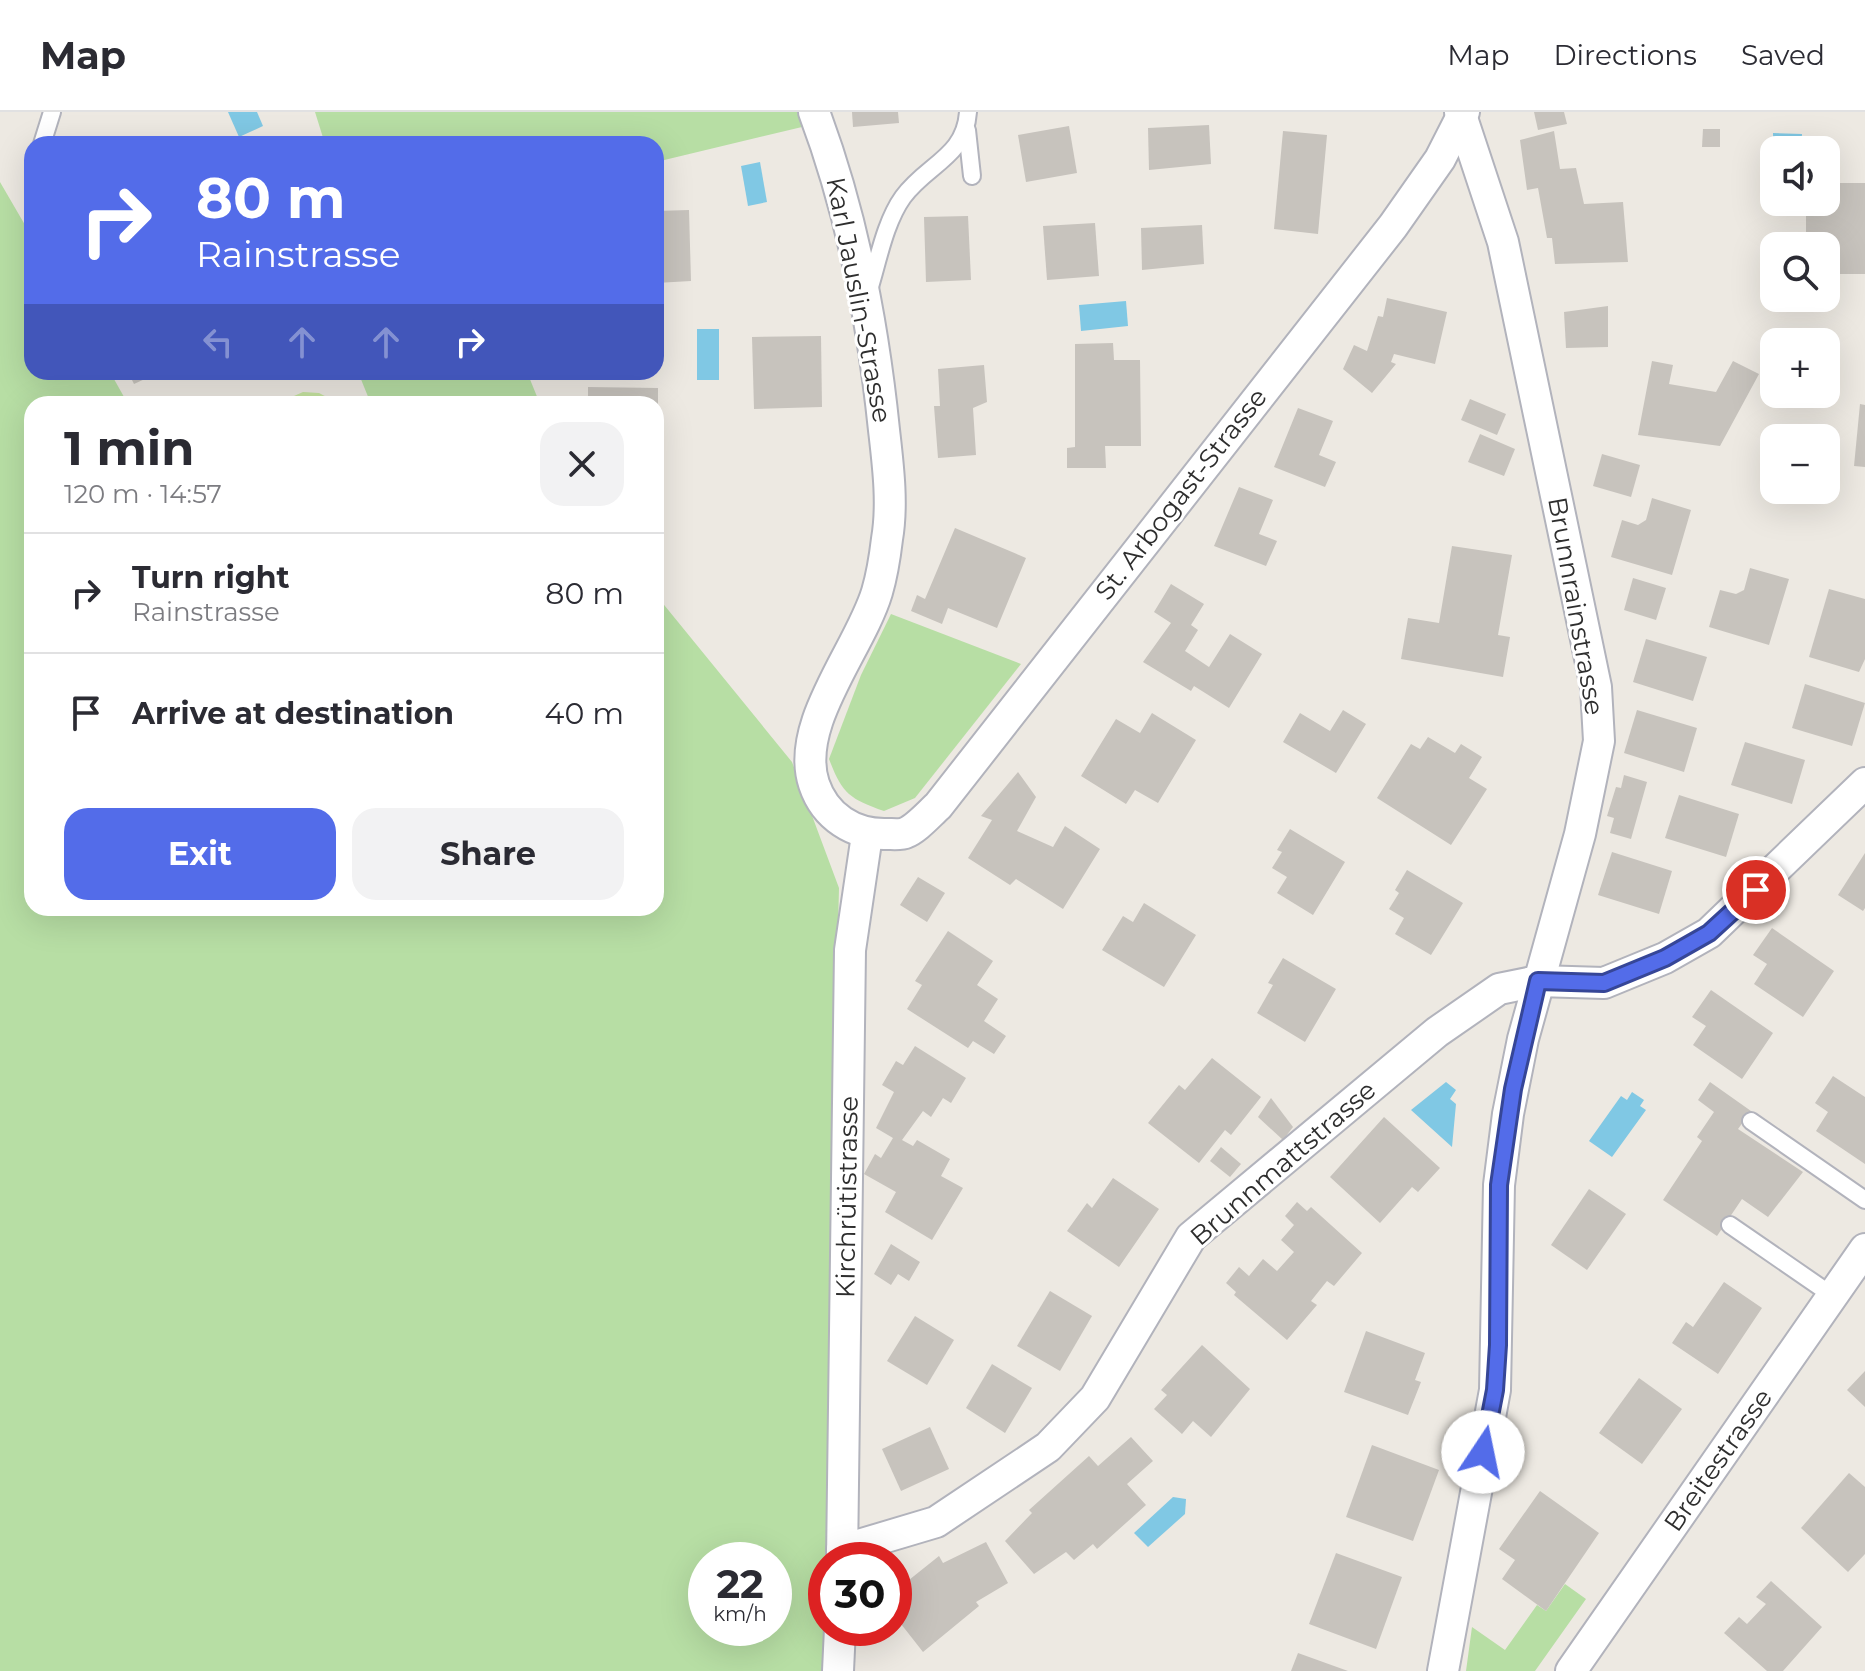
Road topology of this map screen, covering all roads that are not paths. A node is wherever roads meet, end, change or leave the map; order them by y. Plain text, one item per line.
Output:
1 (52, 112) edge
2 (814, 112) edge
3 (968, 112) edge
4 (1462, 114) edge
5 (967, 130) junction
6 (44, 136) edge
7 (972, 176) dead end
8 (864, 302) junction
9 (1865, 783) edge
10 (867, 835) junction
11 (1538, 981) junction
12 (1751, 1121) dead end
13 (1865, 1200) edge
14 (1730, 1225) dead end
15 (1865, 1249) edge
16 (1833, 1296) junction
17 (842, 1542) edge
18 (879, 1542) edge
19 (839, 1646) edge
20 (838, 1671) edge
21 (1443, 1671) edge
22 (1571, 1671) edge

1 - 6 lane
2 - 8 street, Karl Jauslin-Strasse
3 - 5 lane
4 - 10 street, St. Arbogast-Strasse
4 - 11 street, Brunnrainstrasse
5 - 7 lane
5 - 8 lane
8 - 10 street, Karl Jauslin-Strasse
9 - 11 street, Brunnmattstrasse
10 - 17 street, Kirchrütistrasse
11 - 18 street, Brunnmattstrasse
11 - 21 street, Brunnrainstrasse
12 - 13 lane
14 - 16 lane
15 - 16 street, Breitestrasse
16 - 22 street, Breitestrasse
19 - 20 street

